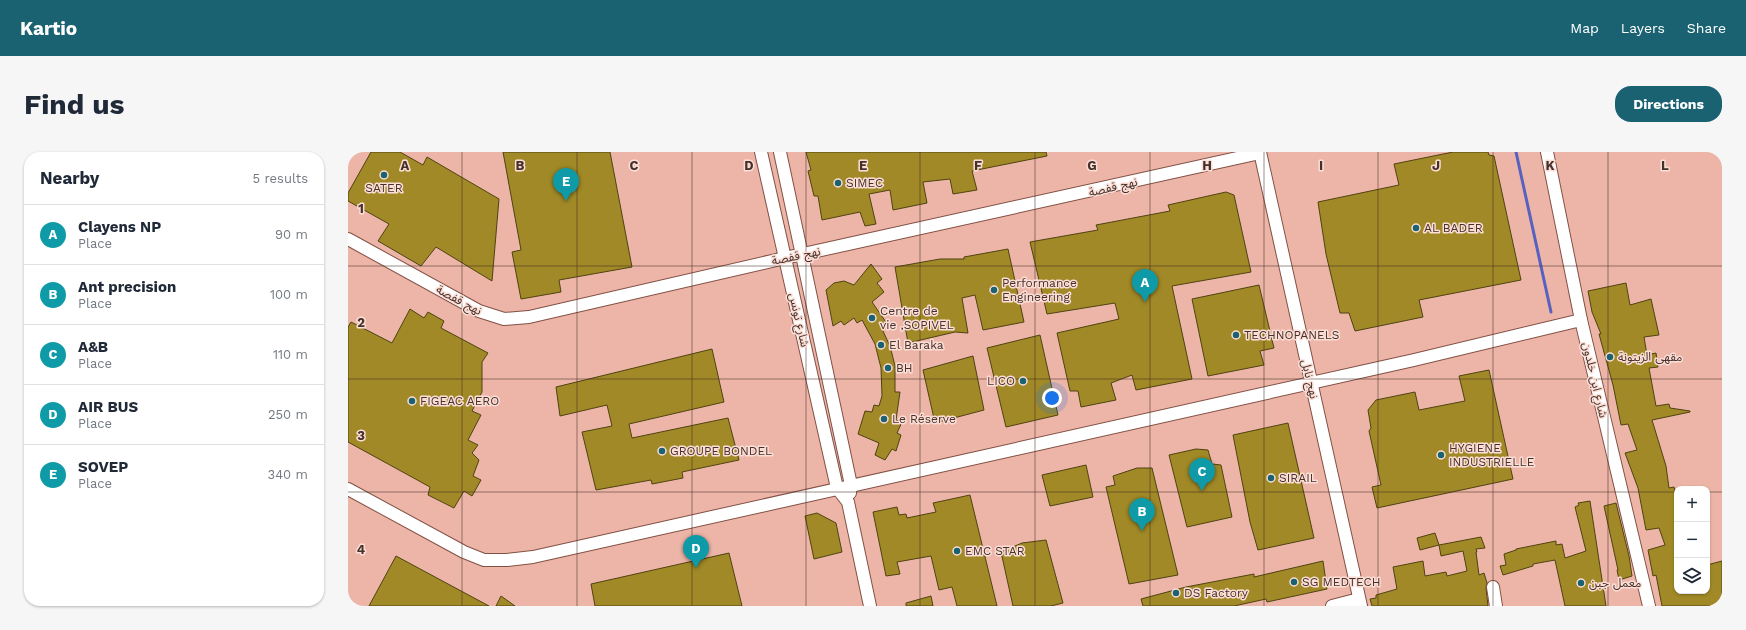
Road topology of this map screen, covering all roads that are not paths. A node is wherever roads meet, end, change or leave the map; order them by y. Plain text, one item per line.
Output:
1 (761, 152) edge
2 (780, 152) edge
3 (1547, 152) edge
4 (1260, 153) edge
5 (348, 239) edge
6 (804, 255) junction
7 (785, 258) junction
8 (1581, 320) junction
9 (1310, 382) junction
10 (851, 485) junction
11 (837, 488) junction
12 (348, 489) edge
13 (848, 502) junction
14 (1493, 588) dead end
15 (1360, 603) edge
16 (870, 606) edge
17 (1332, 606) edge
18 (1496, 606) edge
19 (1650, 606) edge

1 - 7 street, شارع تونس
2 - 6 street, شارع تونس
3 - 8 street, شارع ابن خلدون
4 - 6 street, نهج قفصة
4 - 9 street, نهج نابل
5 - 7 street, نهج قفصة
6 - 7 street, نهج قفصة
6 - 10 street, شارع تونس
7 - 11 street, شارع تونس
8 - 9 street
8 - 19 street, شارع ابن خلدون
9 - 10 street
9 - 15 street, نهج نابل
10 - 11 street
10 - 13 street
11 - 12 street
11 - 13 street
13 - 16 street
14 - 18 street
15 - 17 street

